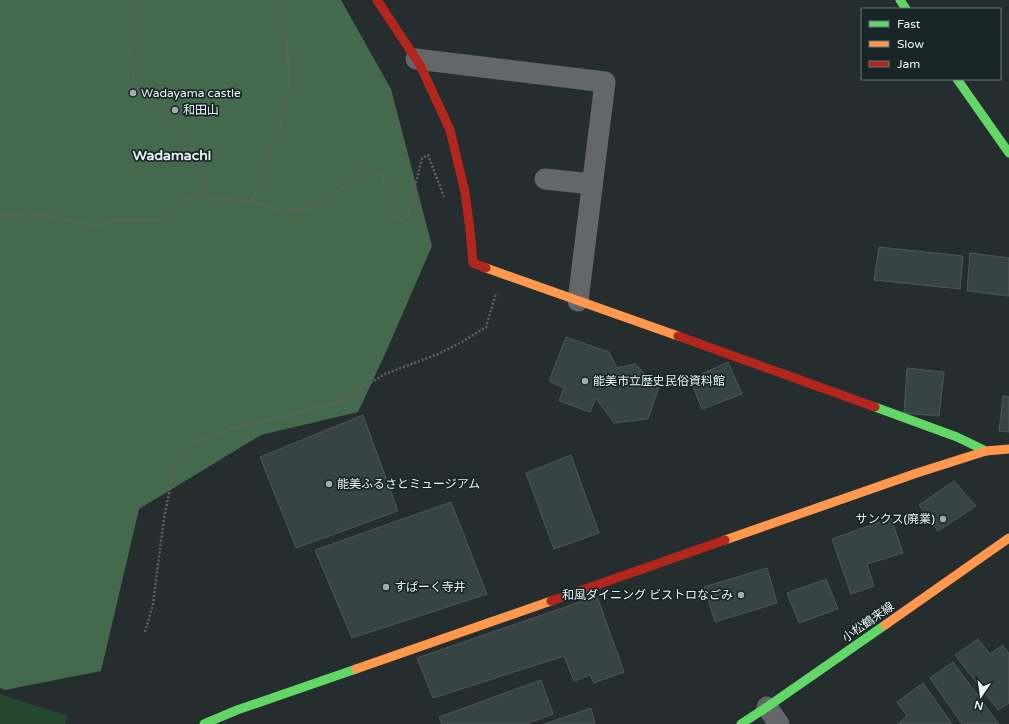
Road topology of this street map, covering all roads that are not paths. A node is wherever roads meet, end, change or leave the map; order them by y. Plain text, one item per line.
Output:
1 (376, 0) edge
2 (416, 59) junction
3 (958, 80) edge
4 (1009, 153) edge
5 (545, 179) dead end
6 (592, 184) junction
7 (578, 301) junction
8 (1009, 449) edge
9 (986, 451) junction
10 (1009, 538) edge
11 (767, 707) junction
12 (204, 724) edge
13 (741, 724) edge
14 (779, 724) edge

1 - 2 street
2 - 6 street
2 - 7 street
3 - 4 street
5 - 6 street
6 - 7 street
7 - 9 street
8 - 9 street
9 - 12 street
10 - 11 street, 小松鶴来線
11 - 13 street, 小松鶴来線
11 - 14 street

